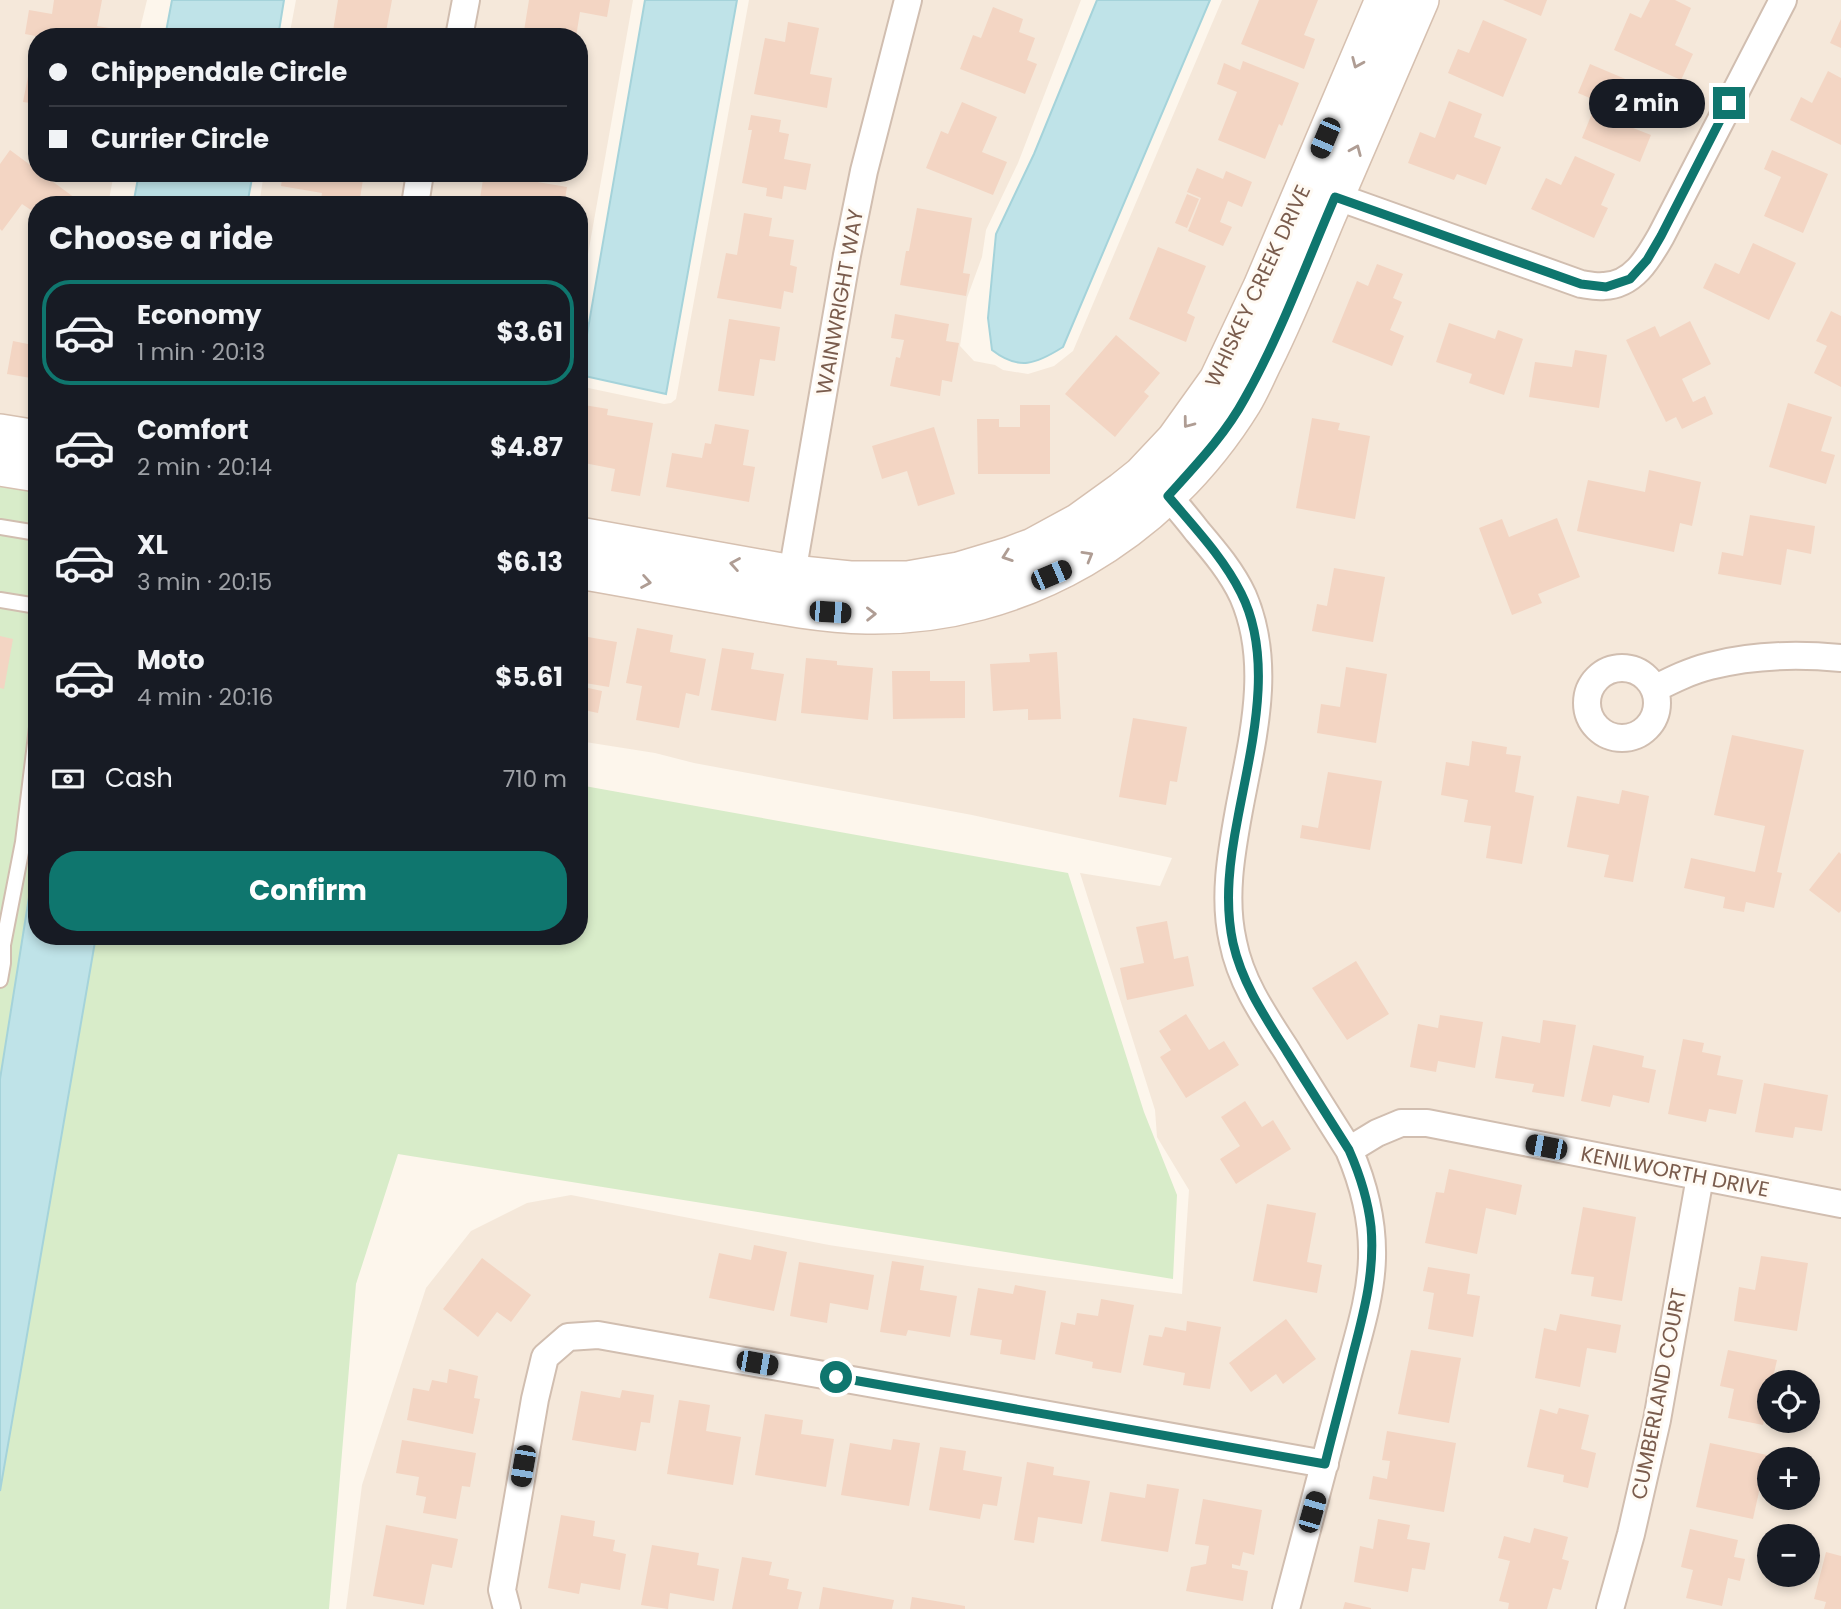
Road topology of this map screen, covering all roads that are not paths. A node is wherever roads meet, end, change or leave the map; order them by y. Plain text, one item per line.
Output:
1 (466, 0) edge
2 (908, 0) edge
3 (1384, 0) edge
4 (1420, 0) edge
5 (1783, 0) edge
6 (461, 28) edge
7 (1320, 191) junction
8 (0, 433) edge
9 (28, 438) edge
10 (0, 467) edge
11 (28, 472) edge
12 (1157, 483) junction
13 (0, 527) edge
14 (28, 532) edge
15 (588, 538) edge
16 (588, 571) edge
17 (789, 591) junction
18 (0, 600) edge
19 (28, 605) edge
20 (1841, 658) edge
21 (1654, 689) dead end
22 (28, 801) edge
23 (1, 944) edge
24 (0, 980) edge
25 (1349, 1150) junction
26 (1700, 1177) junction
27 (1841, 1204) edge
28 (1325, 1464) junction
29 (507, 1609) edge
30 (1286, 1609) edge
31 (1609, 1609) edge

1 - 6 street
2 - 17 street, WAINWRIGHT WAY
3 -> 7 street, WHISKEY CREEK DRIVE
7 -> 4 street, WHISKEY CREEK DRIVE
5 - 7 street
7 - 12 street, WHISKEY CREEK DRIVE
8 - 9 street
10 - 11 street
12 - 17 street, WHISKEY CREEK DRIVE
12 - 25 street
13 - 14 lane
17 -> 15 street, WHISKEY CREEK DRIVE
16 -> 17 street, WHISKEY CREEK DRIVE
18 - 19 lane
20 - 21 street
22 - 23 lane
23 - 24 lane
25 - 26 street, KENILWORTH DRIVE
25 - 28 street
26 - 27 street, KENILWORTH DRIVE
26 - 31 street, CUMBERLAND COURT
28 - 29 street
28 - 30 street

